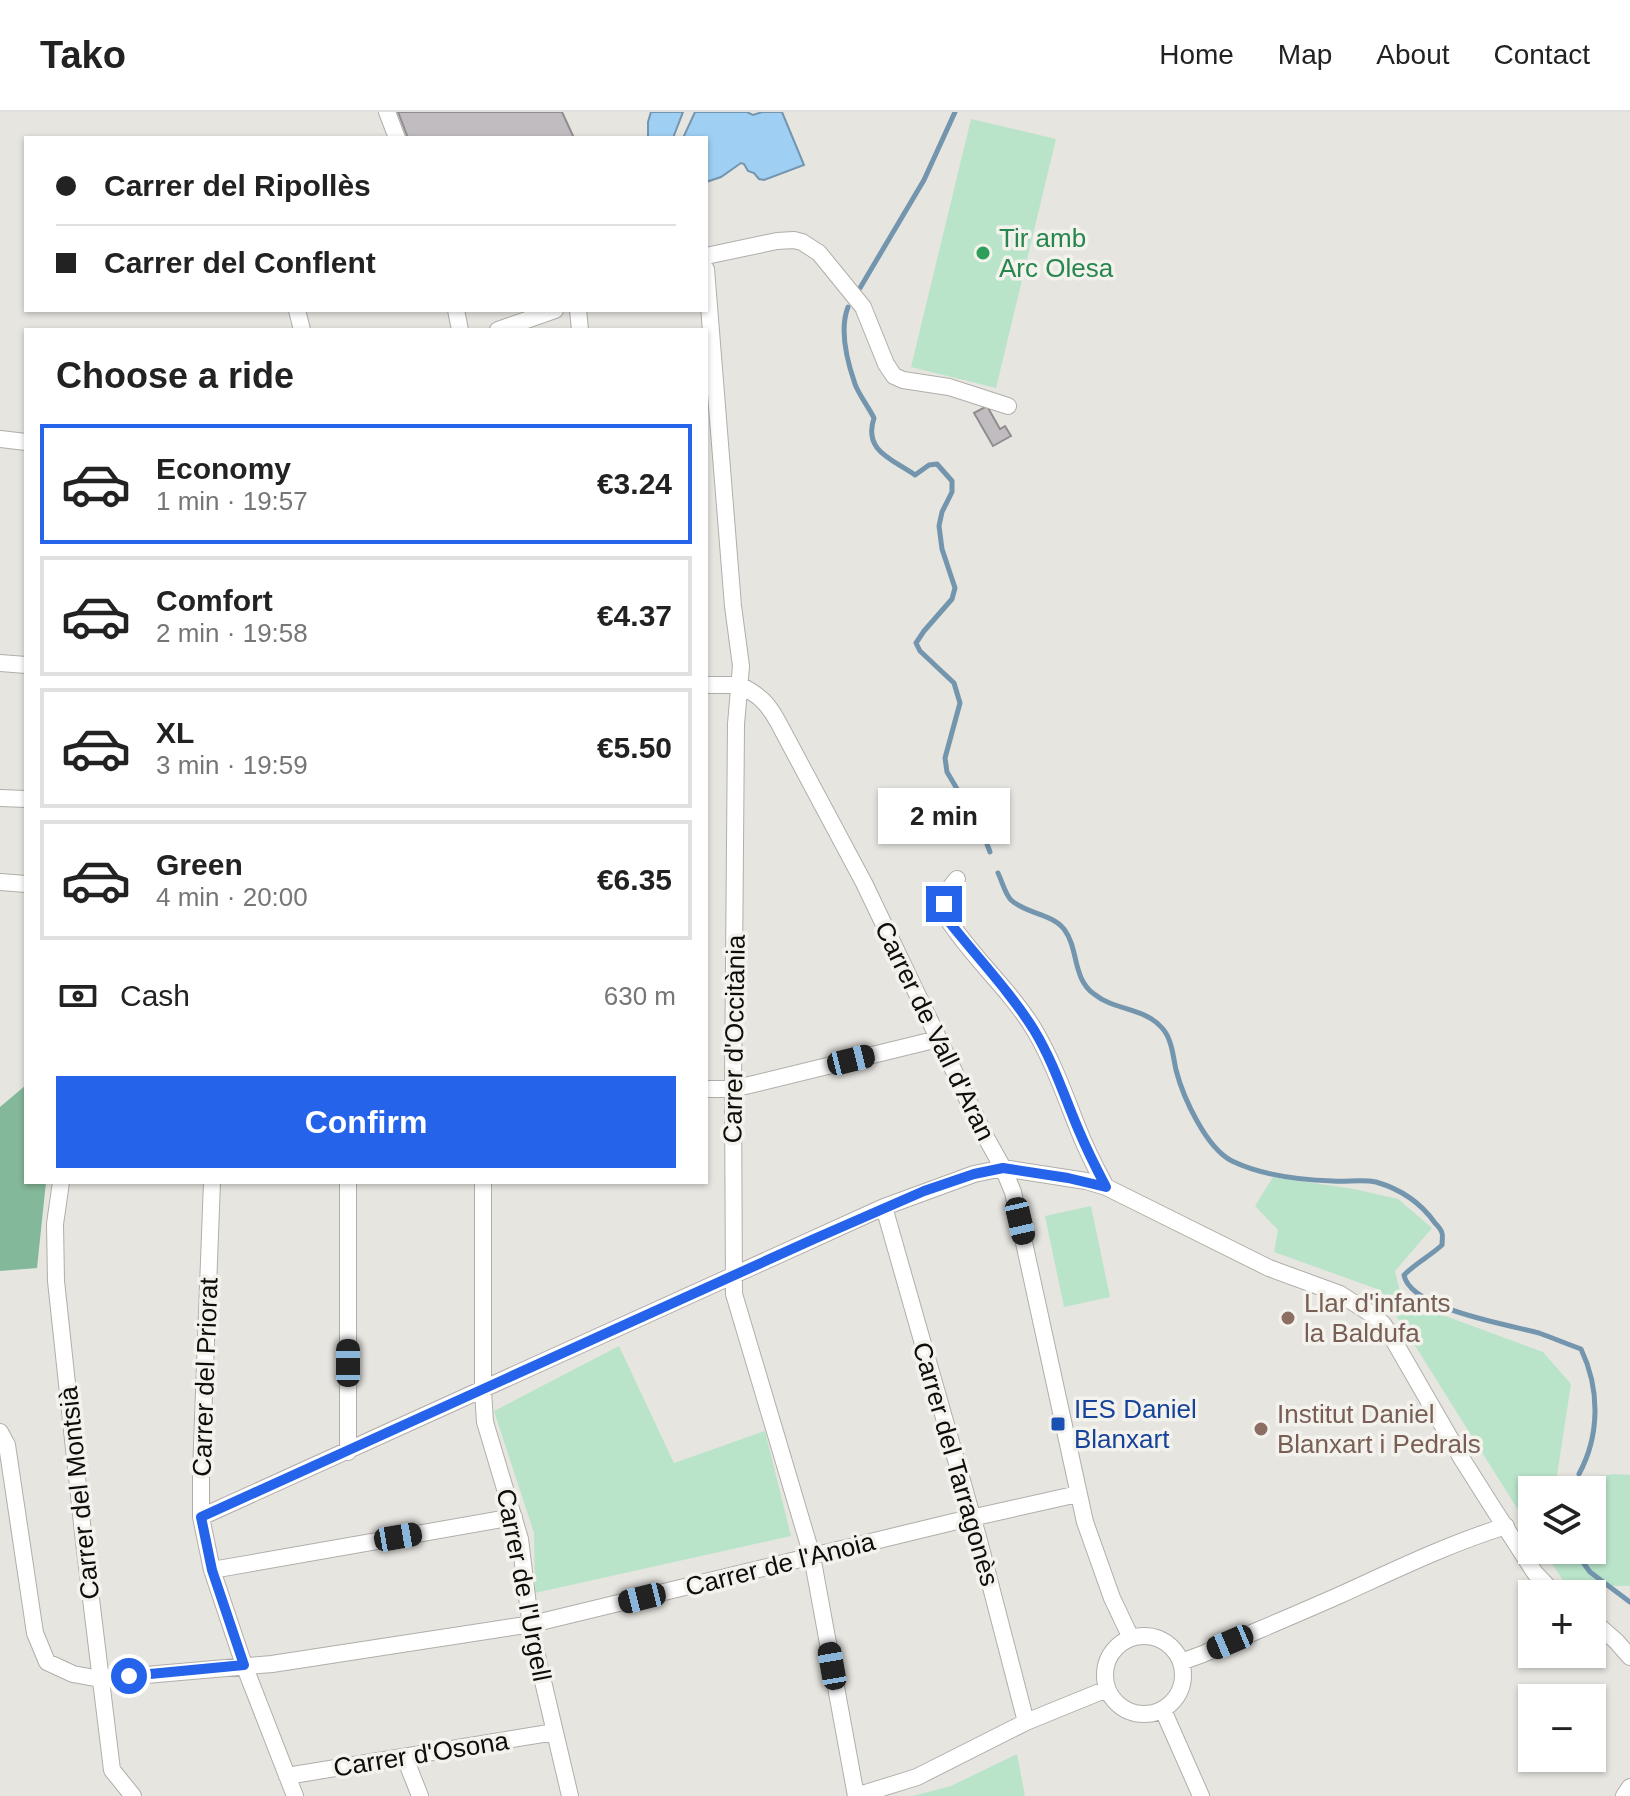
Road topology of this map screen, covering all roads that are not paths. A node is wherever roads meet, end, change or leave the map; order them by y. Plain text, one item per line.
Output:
1 (387, 112) edge
2 (396, 136) edge
3 (708, 256) edge
4 (708, 294) edge
5 (549, 312) edge
6 (504, 328) edge
7 (1008, 406) dead end
8 (0, 439) edge
9 (24, 442) edge
10 (0, 663) edge
11 (24, 665) edge
12 (708, 685) edge
13 (740, 685) junction
14 (0, 798) edge
15 (24, 799) edge
16 (957, 879) dead end
17 (0, 882) edge
18 (24, 884) edge
19 (938, 1039) junction
20 (708, 1089) edge
21 (733, 1089) junction
22 (1003, 1168) junction
23 (61, 1184) edge
24 (212, 1184) edge
25 (348, 1184) edge
26 (483, 1184) edge
27 (1106, 1187) junction
28 (884, 1207) junction
29 (732, 1276) junction
30 (483, 1390) junction
31 (0, 1432) edge
32 (348, 1452) junction
33 (1078, 1494) junction
34 (201, 1517) junction
35 (514, 1517) junction
36 (972, 1518) junction
37 (1506, 1526) junction
38 (812, 1556) junction
39 (212, 1570) junction
40 (1542, 1580) edge
41 (532, 1624) junction
42 (1606, 1632) edge
43 (1131, 1638) junction
44 (1630, 1657) edge
45 (1181, 1662) junction
46 (244, 1665) junction
47 (100, 1679) junction
48 (1107, 1689) junction
49 (1163, 1710) junction
50 (1026, 1722) junction
51 (555, 1732) junction
52 (405, 1758) junction
53 (287, 1776) junction
54 (1630, 1787) edge
55 (133, 1796) edge
56 (295, 1796) edge
57 (420, 1796) edge
58 (570, 1796) edge
59 (856, 1796) edge
60 (1201, 1796) edge
61 (1624, 1796) edge

1 - 2 street
3 - 7 street
4 - 13 street, Carrer d'Occitània
5 - 6 street
8 - 9 street
10 - 11 street
12 - 13 street
13 - 19 street, Carrer de Vall d'Aran
13 - 21 street, Carrer d'Occitània
14 - 15 street
16 - 27 street
17 - 18 street
19 - 21 street
19 - 22 street, Carrer de Vall d'Aran
20 - 21 street
21 - 29 street, Carrer d'Occitània
22 - 27 street
22 - 28 street
22 - 33 street, Carrer de Vall d'Aran
23 - 47 street, Carrer del Montsià
24 - 34 street, Carrer del Priorat
25 - 32 street
26 - 30 street, Carrer de l'Urgell
27 - 37 street
28 - 29 street
28 - 36 street, Carrer del Tarragonès
29 - 30 street
29 - 38 street, Carrer d'Occitània
30 - 32 street
30 - 35 street, Carrer de l'Urgell
31 - 47 street
32 - 34 street
33 - 36 street, Carrer de l'Anoia
33 - 43 street, Carrer de Vall d'Aran
34 - 39 street, Carrer del Priorat
35 - 39 street
35 - 41 street, Carrer de l'Urgell
36 - 38 street, Carrer de l'Anoia
36 - 50 street, Carrer del Tarragonès
37 - 40 street
37 - 45 street
38 - 41 street, Carrer de l'Anoia
38 - 59 street, Carrer d'Occitània
39 - 46 street, Carrer del Priorat
41 - 46 street, Carrer de l'Anoia
41 - 51 street, Carrer de l'Urgell
42 - 44 street
43 - 45 street
43 - 48 street
45 - 49 street
46 - 47 street, Carrer de l'Anoia
46 - 53 street, Carrer del Priorat
47 - 55 street, Carrer del Montsià
48 - 49 street
48 - 50 street
49 - 60 street
50 - 59 street
51 - 52 street, Carrer d'Osona
51 - 58 street, Carrer de l'Urgell
52 - 53 street, Carrer d'Osona
52 - 57 street
53 - 56 street, Carrer del Priorat
54 - 61 street

